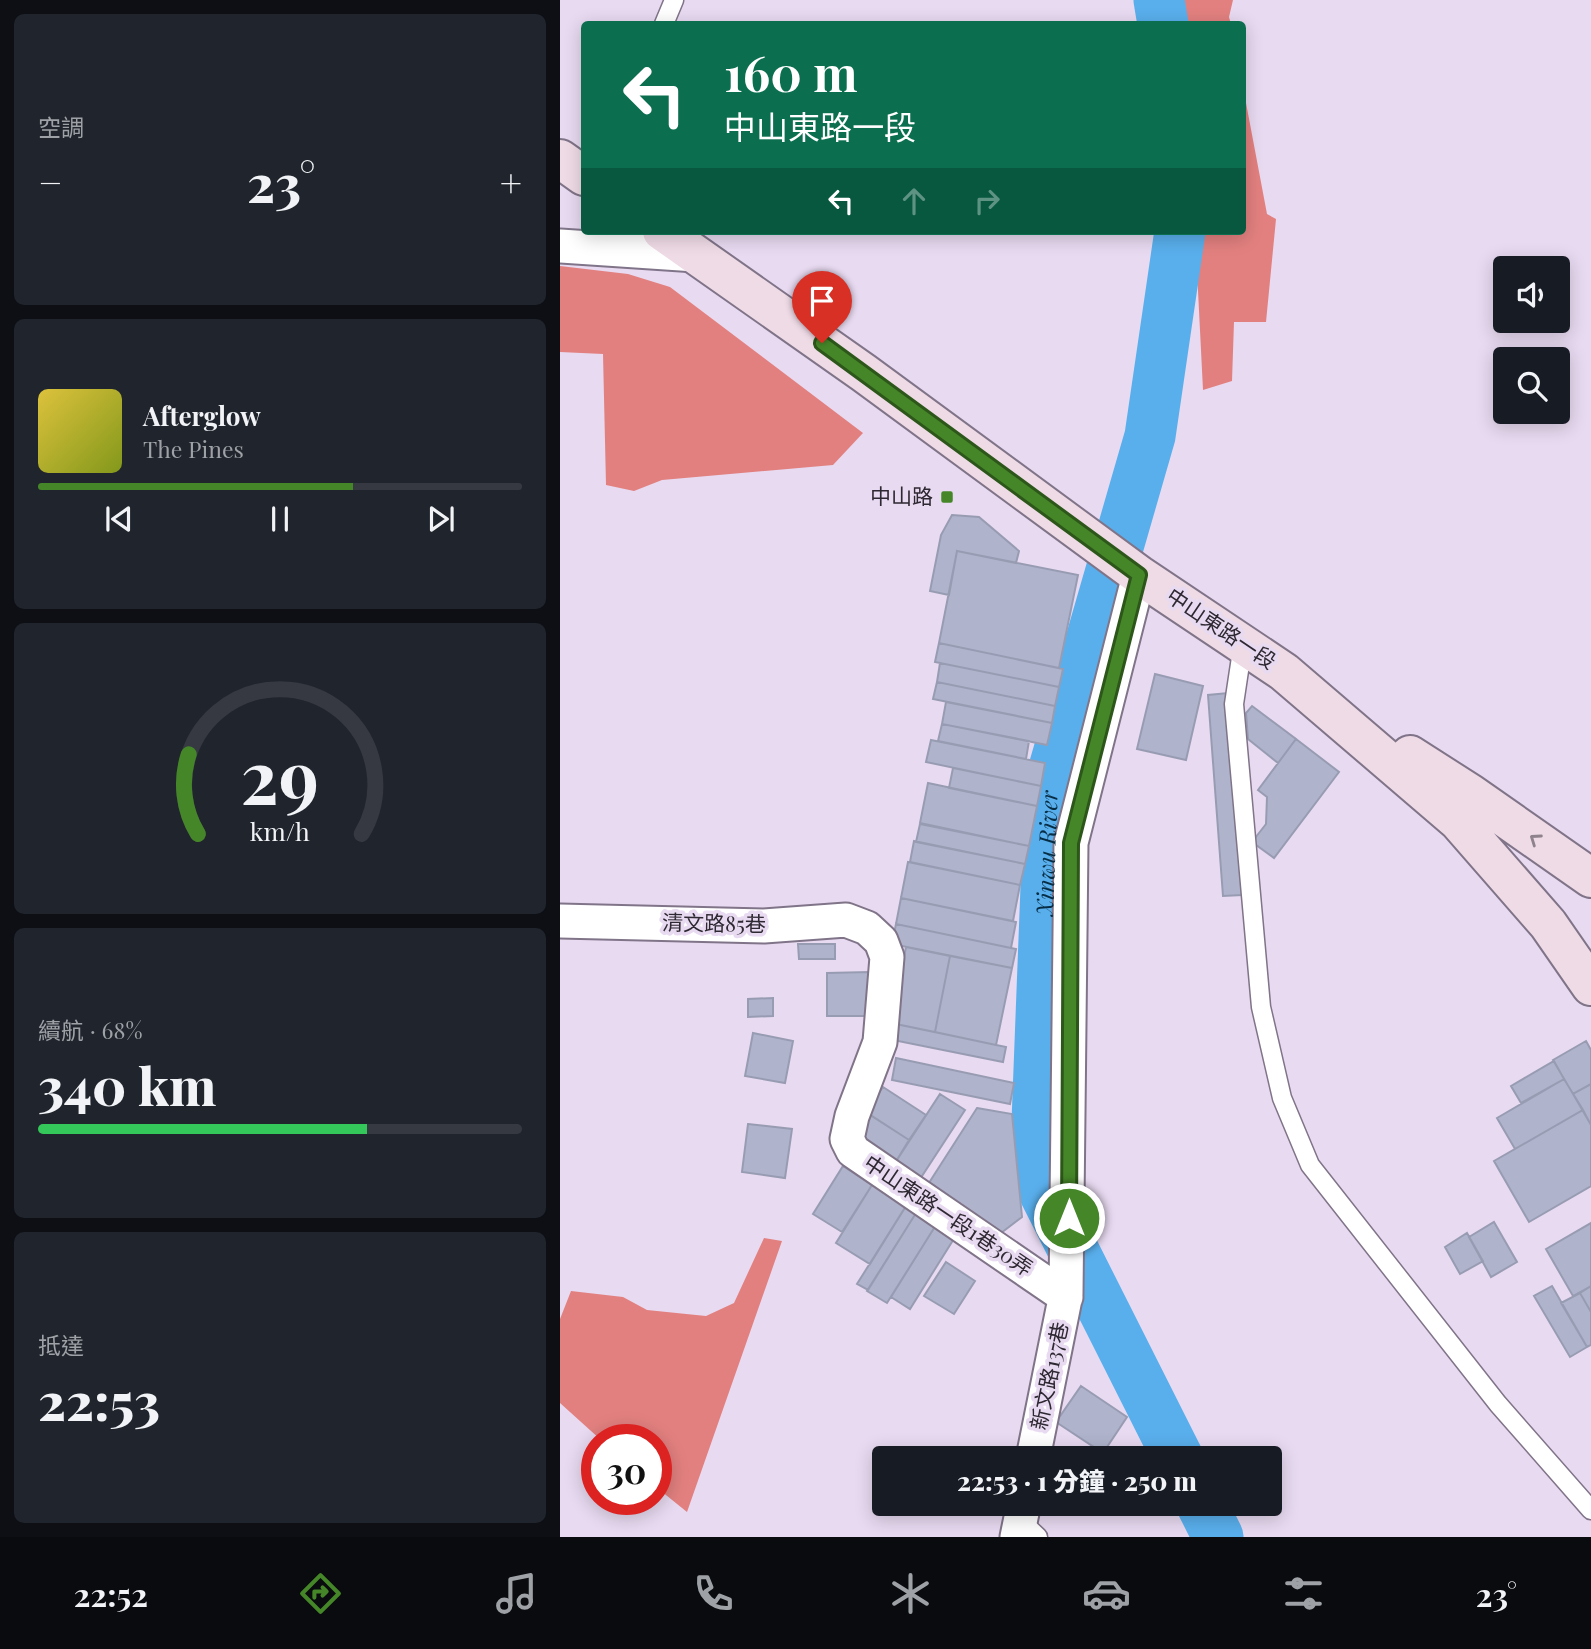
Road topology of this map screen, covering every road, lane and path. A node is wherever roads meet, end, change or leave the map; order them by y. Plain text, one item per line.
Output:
1 (674, 0) edge
2 (665, 21) edge
3 (560, 159) edge
4 (581, 174) edge
5 (668, 235) edge
6 (560, 246) edge
7 (696, 255) junction
8 (1138, 574) junction
9 (1243, 644) junction
10 (1284, 672) junction
11 (1591, 877) edge
12 (560, 921) edge
13 (867, 928) joint
14 (1591, 986) edge
15 (1066, 1295) junction
16 (1035, 1446) edge
17 (1591, 1510) edge

1 - 2 lane
3 - 4 main road
5 - 7 main road, 中山東路一段
6 - 7 street
7 - 8 main road, 中山東路一段
8 - 9 main road, 中山東路一段
8 - 15 street, 新文路137巷
9 - 10 main road, 中山東路一段
9 - 17 lane
11 -> 10 main road
10 - 14 main road, 中山東路一段
12 - 13 street, 清文路85巷
13 - 15 street, 中山東路一段1巷30弄
15 - 16 street, 新文路137巷

